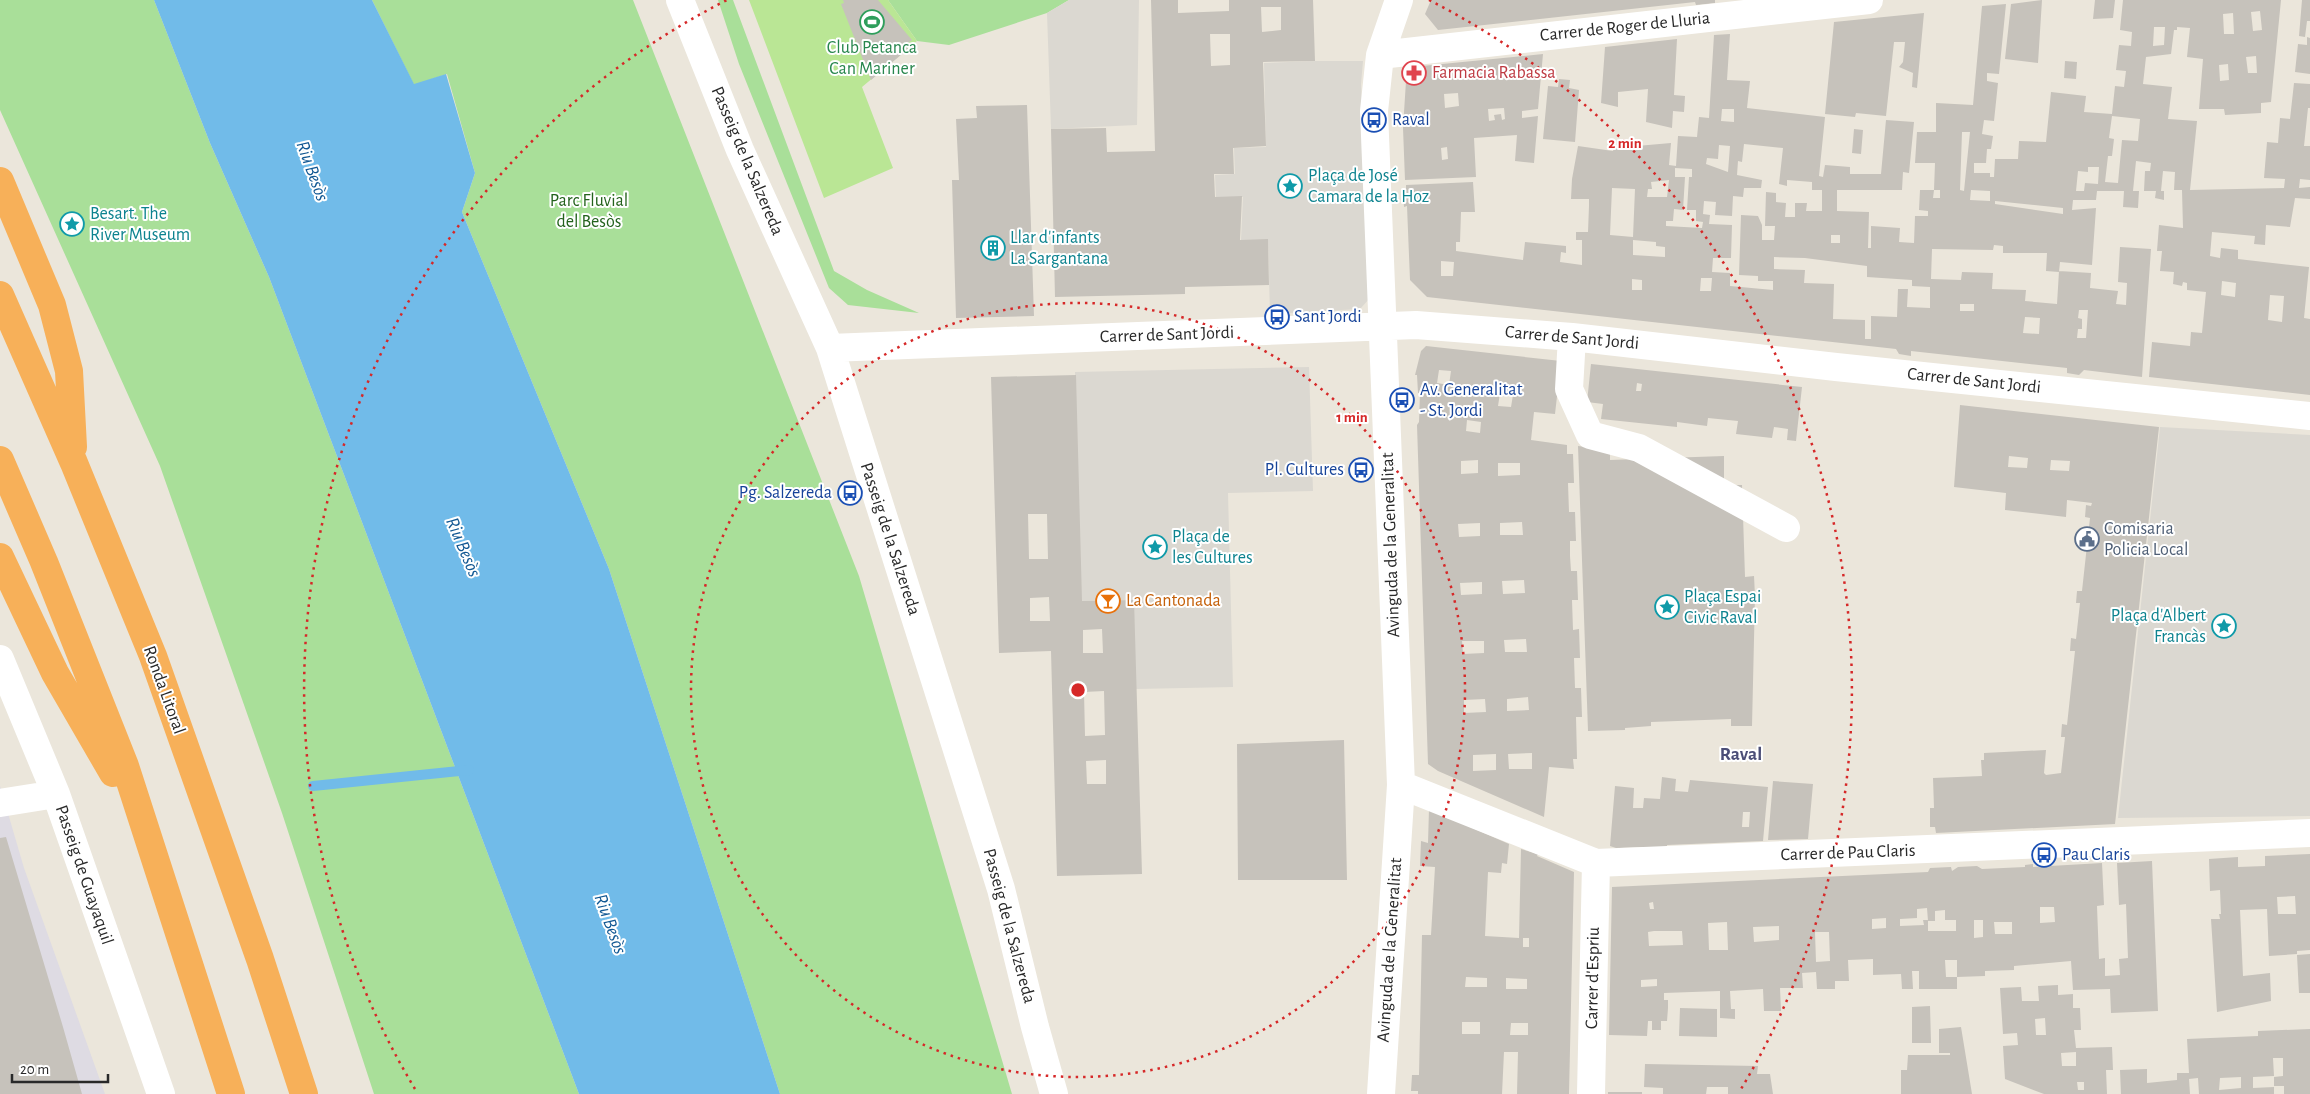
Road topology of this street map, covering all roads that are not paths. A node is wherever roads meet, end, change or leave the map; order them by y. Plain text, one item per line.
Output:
1 (680, 0) edge
2 (1399, 0) edge
3 (1869, 0) edge
4 (1380, 55) junction
5 (0, 181) edge
6 (0, 295) edge
7 (1383, 328) junction
8 (1572, 337) junction
9 (830, 348) junction
10 (2310, 416) edge
11 (0, 460) edge
12 (74, 463) junction
13 (1786, 528) dead end
14 (0, 557) edge
15 (0, 659) edge
16 (1401, 785) junction
17 (56, 794) junction
18 (0, 803) edge
19 (145, 828) junction
20 (2310, 833) edge
21 (1596, 863) junction
22 (161, 1094) edge
23 (231, 1094) edge
24 (304, 1094) edge
25 (1054, 1094) edge
26 (1380, 1094) edge
27 (1591, 1094) edge

1 - 9 street, Passeig de la Salzereda
2 - 4 street, Avinguda de la Generalitat
3 - 4 street, Carrer de Roger de Lluria
4 - 7 street, Avinguda de la Generalitat
5 - 12 highway
6 - 12 highway, Ronda Litoral
7 - 8 street, Carrer de Sant Jordi
7 - 9 street, Carrer de Sant Jordi
7 - 16 street, Avinguda de la Generalitat
8 - 10 street, Carrer de Sant Jordi
8 - 13 street
9 - 25 street, Passeig de la Salzereda
11 - 19 highway
12 - 24 highway, Ronda Litoral
14 - 19 highway
15 - 17 street, Passeig de Guayaquil
16 - 21 street, Carrer de Pau Claris
16 - 26 street, Avinguda de la Generalitat
17 - 18 street
17 - 22 street, Passeig de Guayaquil
19 - 23 highway
20 - 21 street, Carrer de Pau Claris
21 - 27 street, Carrer d'Espriu

